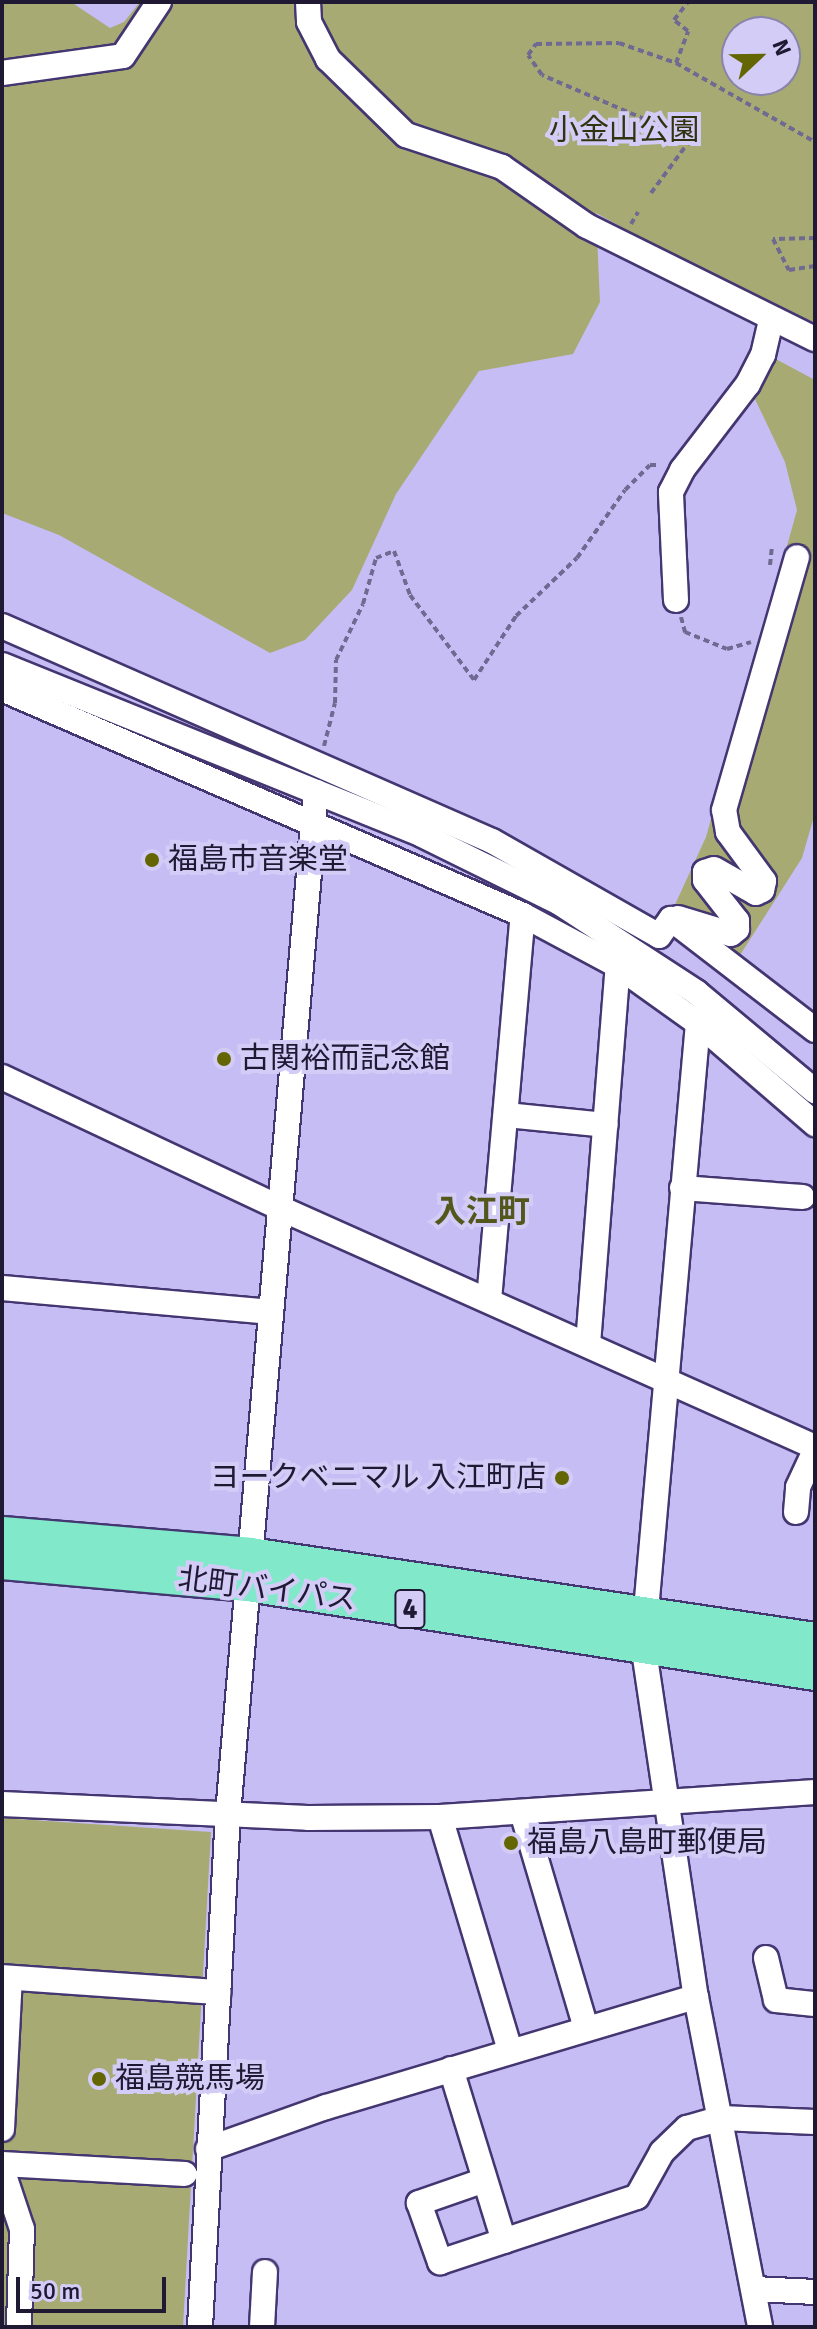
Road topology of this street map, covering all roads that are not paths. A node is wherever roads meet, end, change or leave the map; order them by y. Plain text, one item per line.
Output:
1 (159, 2) edge
2 (308, 2) edge
3 (2, 73) edge
4 (771, 319) junction
5 (815, 339) edge
6 (797, 557) dead end
7 (676, 600) road end
8 (2, 626) edge
9 (2, 665) edge
10 (2, 689) edge
11 (316, 792) junction
12 (313, 825) junction
13 (523, 915) junction
14 (659, 936) junction
15 (618, 966) junction
16 (698, 1023) junction
17 (815, 1030) edge
18 (2, 1077) edge
19 (815, 1091) edge
20 (506, 1115) junction
21 (815, 1124) edge
22 (606, 1125) junction
23 (682, 1188) junction
24 (803, 1197) dead end
25 (282, 1209) junction
26 (2, 1288) edge
27 (489, 1300) junction
28 (271, 1312) junction
29 (588, 1344) junction
30 (664, 1382) junction
31 (815, 1449) edge
32 (796, 1512) dead end
33 (2, 1534) edge
34 (2, 1562) edge
35 (249, 1569) junction
36 (644, 1628) junction
37 (815, 1640) edge
38 (815, 1673) edge
39 (815, 1792) edge
40 (665, 1800) junction
41 (2, 1804) edge
42 (522, 1812) junction
43 (228, 1814) junction
44 (440, 1817) junction
45 (766, 1958) dead end
46 (6, 1978) edge
47 (218, 1992) junction
48 (696, 1997) junction
49 (815, 2004) edge
50 (586, 2028) junction
51 (510, 2051) junction
52 (451, 2069) junction
53 (721, 2118) junction
54 (815, 2122) edge
55 (2, 2129) edge
56 (208, 2149) junction
57 (2, 2166) edge
58 (185, 2174) dead end
59 (482, 2181) junction
60 (504, 2241) junction
61 (265, 2272) dead end
62 (754, 2289) junction
63 (815, 2292) edge
64 (19, 2327) edge
65 (200, 2327) edge
66 (262, 2327) edge
67 (760, 2327) edge

1 - 3 street
2 - 4 street
4 - 5 street
4 - 7 street
6 - 14 street
8 - 14 street
9 - 11 street
10 - 12 street
11 - 12 street
11 - 19 street
12 - 13 street
12 - 25 street
13 - 15 street
13 - 20 street
14 - 17 street
15 - 16 street
15 - 22 street
16 - 21 street
16 - 23 street
18 - 25 street
20 - 22 street
20 - 27 street
22 - 29 street
23 - 24 street
23 - 30 street
25 - 27 street
25 - 28 street
26 - 28 street
27 - 29 street
28 - 35 street
29 - 30 street
30 - 31 street
30 - 36 street
31 - 32 street
33 - 35 highway, 北町バイパス / 4
34 - 35 highway, 北町バイパス / 4
35 - 36 highway, 北町バイパス / 4
35 - 43 street
36 - 37 highway, 北町バイパス / 4
36 - 38 highway, 北町バイパス / 4
36 - 40 street
39 - 40 street
40 - 42 street
40 - 48 street
41 - 43 street
42 - 44 street
42 - 50 street
43 - 44 street
43 - 47 street
44 - 51 street
45 - 49 street
46 - 47 street
46 - 55 street
47 - 56 street
48 - 50 street
48 - 53 street
50 - 51 street
51 - 52 street
52 - 56 street
52 - 59 street
53 - 54 street
53 - 60 street
53 - 62 street
56 - 65 street
57 - 58 street
57 - 64 street
59 - 60 street
59 - 60 street
61 - 66 street
62 - 63 street
62 - 67 street

